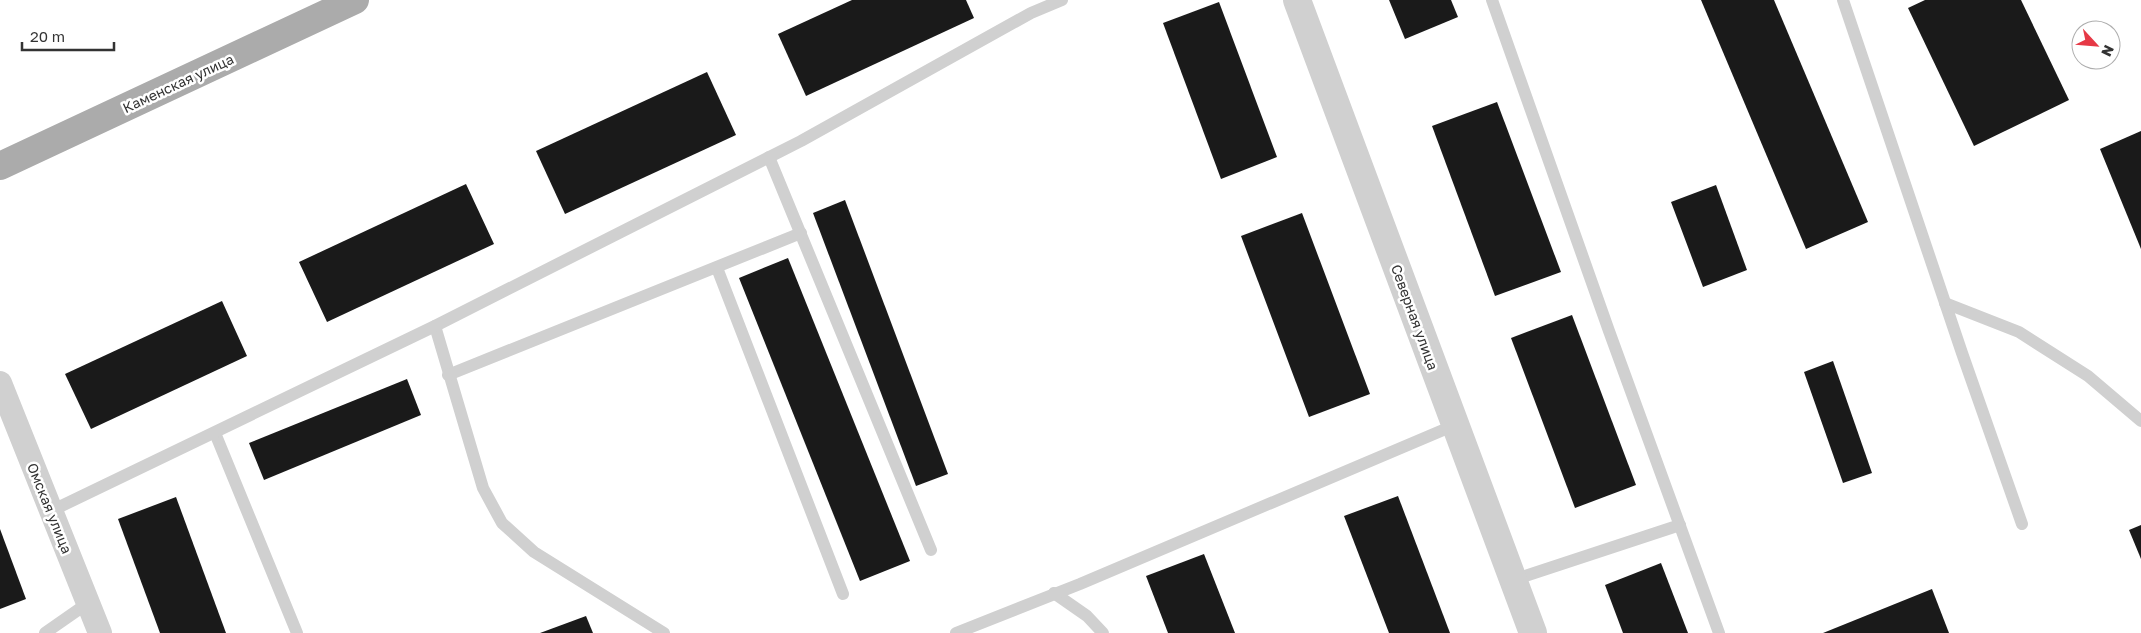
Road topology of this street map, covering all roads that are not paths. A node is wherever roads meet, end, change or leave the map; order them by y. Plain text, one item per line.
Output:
1 (355, 0) edge
2 (1062, 0) edge
3 (1297, 0) edge
4 (1492, 0) edge
5 (1844, 0) edge
6 (769, 157) junction
7 (0, 166) edge
8 (801, 233) junction
9 (717, 268) junction
10 (1945, 303) junction
11 (435, 326) junction
12 (448, 375) junction
13 (0, 383) edge
14 (2141, 422) edge
15 (1455, 425) junction
16 (215, 433) junction
17 (51, 511) junction
18 (2022, 524) dead end
19 (1680, 525) junction
20 (931, 550) dead end
21 (1513, 580) junction
22 (843, 594) dead end
23 (1054, 594) junction
24 (88, 604) junction
25 (45, 633) edge
26 (100, 633) edge
27 (297, 633) edge
28 (664, 633) edge
29 (956, 633) edge
30 (1103, 633) edge
31 (1533, 633) edge
32 (1719, 633) edge

1 - 7 main road, Каменская улица
2 - 6 lane
3 - 15 street, Северная улица
4 - 19 lane
5 - 10 lane
6 - 8 lane
6 - 11 lane
8 - 9 lane
8 - 20 lane
9 - 12 lane
9 - 22 lane
10 - 14 lane
10 - 18 lane
11 - 12 lane
11 - 16 lane
12 - 28 lane
13 - 17 street, Омская улица
15 - 21 street, Северная улица
15 - 23 lane
16 - 17 lane
16 - 27 lane
17 - 24 street, Омская улица
19 - 21 lane
19 - 32 lane
21 - 31 street, Северная улица
23 - 29 lane
23 - 30 lane
24 - 25 lane
24 - 26 street, Омская улица

